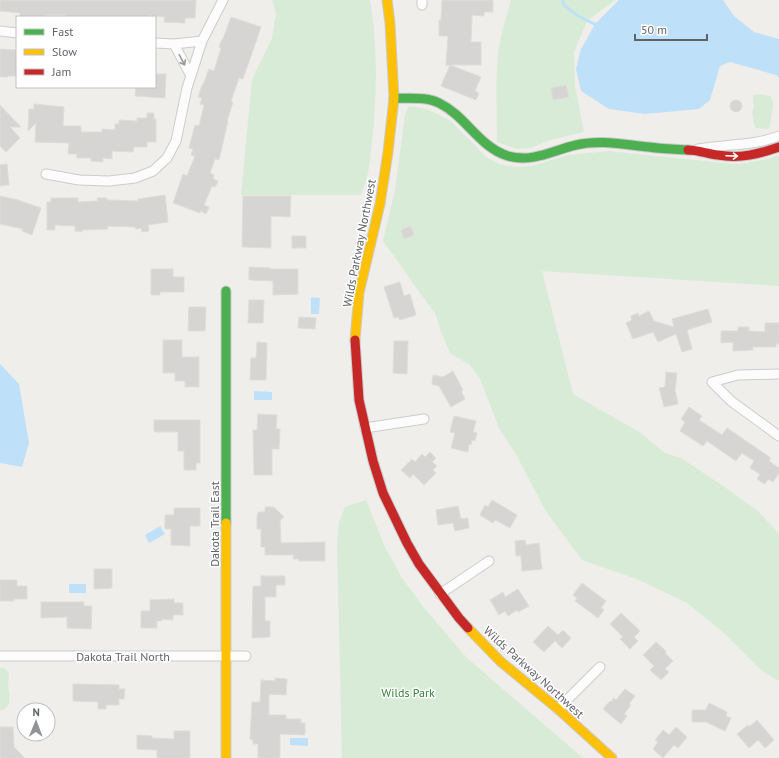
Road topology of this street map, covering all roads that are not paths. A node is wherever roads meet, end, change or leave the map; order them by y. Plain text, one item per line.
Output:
1 (222, 0) edge
2 (387, 0) edge
3 (0, 31) edge
4 (16, 33) edge
5 (202, 41) junction
6 (156, 43) edge
7 (174, 44) junction
8 (191, 76) junction
9 (394, 98) junction
10 (779, 136) edge
11 (779, 147) edge
12 (693, 150) junction
13 (46, 174) dead end
14 (226, 291) dead end
15 (779, 374) edge
16 (424, 419) dead end
17 (365, 428) junction
18 (779, 436) edge
19 (489, 561) dead end
20 (440, 594) junction
21 (0, 656) edge
22 (227, 656) junction
23 (246, 656) dead end
24 (600, 667) dead end
25 (558, 710) junction
26 (226, 758) edge
27 (612, 758) edge

1 - 5 street
2 - 9 street, Wilds Parkway Northwest
3 - 4 street
5 - 7 street
5 - 8 street
6 - 7 street
7 -> 8 street
8 - 13 street
9 - 12 street
9 - 17 street, Wilds Parkway Northwest
10 - 12 street
12 -> 11 street
14 - 22 street, Dakota Trail East
15 - 18 street
16 - 17 street
17 - 20 street, Wilds Parkway Northwest
19 - 20 street
20 - 25 street, Wilds Parkway Northwest
21 - 22 street, Dakota Trail North
22 - 23 street, Dakota Trail North
22 - 26 street, Dakota Trail East
24 - 25 street
25 - 27 street, Wilds Parkway Northwest

